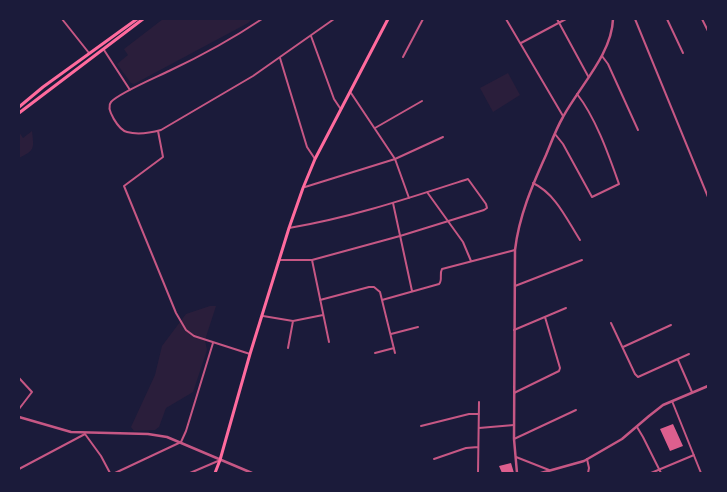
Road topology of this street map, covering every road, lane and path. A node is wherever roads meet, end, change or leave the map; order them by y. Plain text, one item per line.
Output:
1 (25, 19) edge
2 (32, 19) edge
3 (62, 19) edge
4 (137, 19) edge
5 (143, 19) edge
6 (262, 19) edge
7 (334, 19) edge
8 (423, 19) edge
9 (506, 19) edge
10 (557, 19) edge
11 (566, 19) edge
12 (613, 19) edge
13 (635, 19) edge
14 (667, 19) edge
15 (702, 19) edge
16 (386, 20) edge
17 (559, 22) junction
18 (708, 31) edge
19 (312, 36) junction
20 (521, 43) junction
21 (103, 49) junction
22 (683, 53) dead end
23 (89, 54) junction
24 (602, 56) junction
25 (403, 57) dead end
26 (280, 58) junction
27 (588, 76) junction
28 (130, 90) junction
29 (350, 93) junction
30 (577, 94) junction
31 (422, 101) dead end
32 (19, 108) edge
33 (341, 108) junction
34 (19, 113) edge
35 (563, 117) junction
36 (375, 128) junction
37 (638, 130) dead end
38 (158, 131) junction
39 (555, 134) junction
40 (443, 137) dead end
41 (315, 159) junction
42 (395, 159) junction
43 (533, 183) junction
44 (303, 188) junction
45 (427, 192) junction
46 (708, 197) edge
47 (409, 198) junction
48 (393, 203) junction
49 (450, 221) junction
50 (289, 228) junction
51 (400, 236) junction
52 (580, 240) dead end
53 (515, 250) junction
54 (279, 260) junction
55 (312, 260) junction
56 (582, 260) dead end
57 (471, 261) junction
58 (515, 286) junction
59 (412, 291) junction
60 (320, 300) junction
61 (382, 300) junction
62 (566, 308) dead end
63 (323, 315) junction
64 (262, 316) junction
65 (545, 317) junction
66 (293, 321) junction
67 (611, 323) dead end
68 (671, 325) dead end
69 (418, 327) dead end
70 (514, 330) junction
71 (390, 334) junction
72 (213, 342) junction
73 (329, 342) dead end
74 (622, 347) junction
75 (288, 348) dead end
76 (394, 348) junction
77 (374, 353) dead end
78 (395, 353) dead end
79 (250, 354) junction
80 (689, 354) dead end
81 (678, 360) junction
82 (19, 378) edge
83 (708, 386) edge
84 (692, 392) junction
85 (514, 393) junction
86 (672, 401) junction
87 (479, 402) dead end
88 (19, 409) edge
89 (576, 410) dead end
90 (479, 414) junction
91 (19, 416) edge
92 (514, 424) junction
93 (421, 426) dead end
94 (637, 427) junction
95 (479, 428) junction
96 (85, 434) junction
97 (514, 439) junction
98 (181, 442) junction
99 (478, 447) junction
100 (694, 455) junction
101 (514, 456) junction
102 (434, 459) dead end
103 (587, 459) junction
104 (220, 460) junction
105 (19, 469) edge
106 (551, 470) junction
107 (660, 470) junction
108 (110, 473) edge
109 (115, 473) edge
110 (190, 473) edge
111 (215, 473) edge
112 (252, 473) edge
113 (478, 473) edge
114 (517, 473) edge
115 (541, 473) edge
116 (588, 473) edge
117 (651, 473) edge
118 (661, 473) edge
119 (701, 473) edge

1 - 2 street
3 - 23 street
4 - 23 main road
5 - 21 main road
6 - 28 street
7 - 19 street
8 - 25 street
9 - 20 street
10 - 17 street
11 - 17 street
12 - 24 street
13 - 46 street
14 - 22 street
15 - 18 street
16 - 29 main road
17 - 20 street
17 - 27 street
19 - 26 street
19 - 33 street
20 - 35 street
21 - 28 street
21 - 34 main road
23 - 32 main road
24 - 27 street
24 - 37 street
26 - 38 street
26 - 41 street
27 - 30 street
28 - 38 street
29 - 33 main road
29 - 36 street
30 - 35 street
30 - 39 street
31 - 36 street
33 - 41 main road
35 - 39 street
36 - 42 street
38 - 72 street
39 - 43 street
40 - 42 street
41 - 44 main road
42 - 44 street
42 - 47 street
43 - 52 street
43 - 53 street
44 - 50 main road
45 - 47 street
45 - 49 street
45 - 49 street
47 - 48 street
48 - 50 street
48 - 51 street
49 - 51 street
49 - 57 street
50 - 54 main road
51 - 55 street
51 - 59 street
53 - 57 street
53 - 58 street
54 - 55 street
54 - 64 main road
55 - 60 street
56 - 58 street
57 - 59 street
58 - 70 street
59 - 61 street
60 - 61 street
60 - 63 street
61 - 71 street
62 - 65 street
63 - 66 street
63 - 73 street
64 - 66 street
64 - 79 main road
65 - 70 street
65 - 85 street
66 - 75 street
67 - 74 street
68 - 74 street
69 - 71 street
70 - 85 street
71 - 76 street
72 - 79 street
72 - 98 street
74 - 81 street
76 - 77 street
76 - 78 street
79 - 104 main road
80 - 81 street
81 - 84 street
82 - 88 street
83 - 84 street
84 - 86 street
85 - 92 street
86 - 94 street
86 - 100 street
87 - 90 street
89 - 97 street
90 - 93 street
90 - 95 street
91 - 96 street
92 - 95 street
92 - 97 street
94 - 103 street
94 - 107 street
95 - 99 street
96 - 98 street
96 - 105 street
96 - 108 street
97 - 101 street
98 - 104 street
98 - 109 street
99 - 102 street
99 - 113 street
100 - 107 street
100 - 119 street
101 - 106 street
101 - 114 street
103 - 106 street
103 - 116 street
104 - 110 street
104 - 111 main road
104 - 112 street
106 - 115 street
107 - 117 street
107 - 118 street

